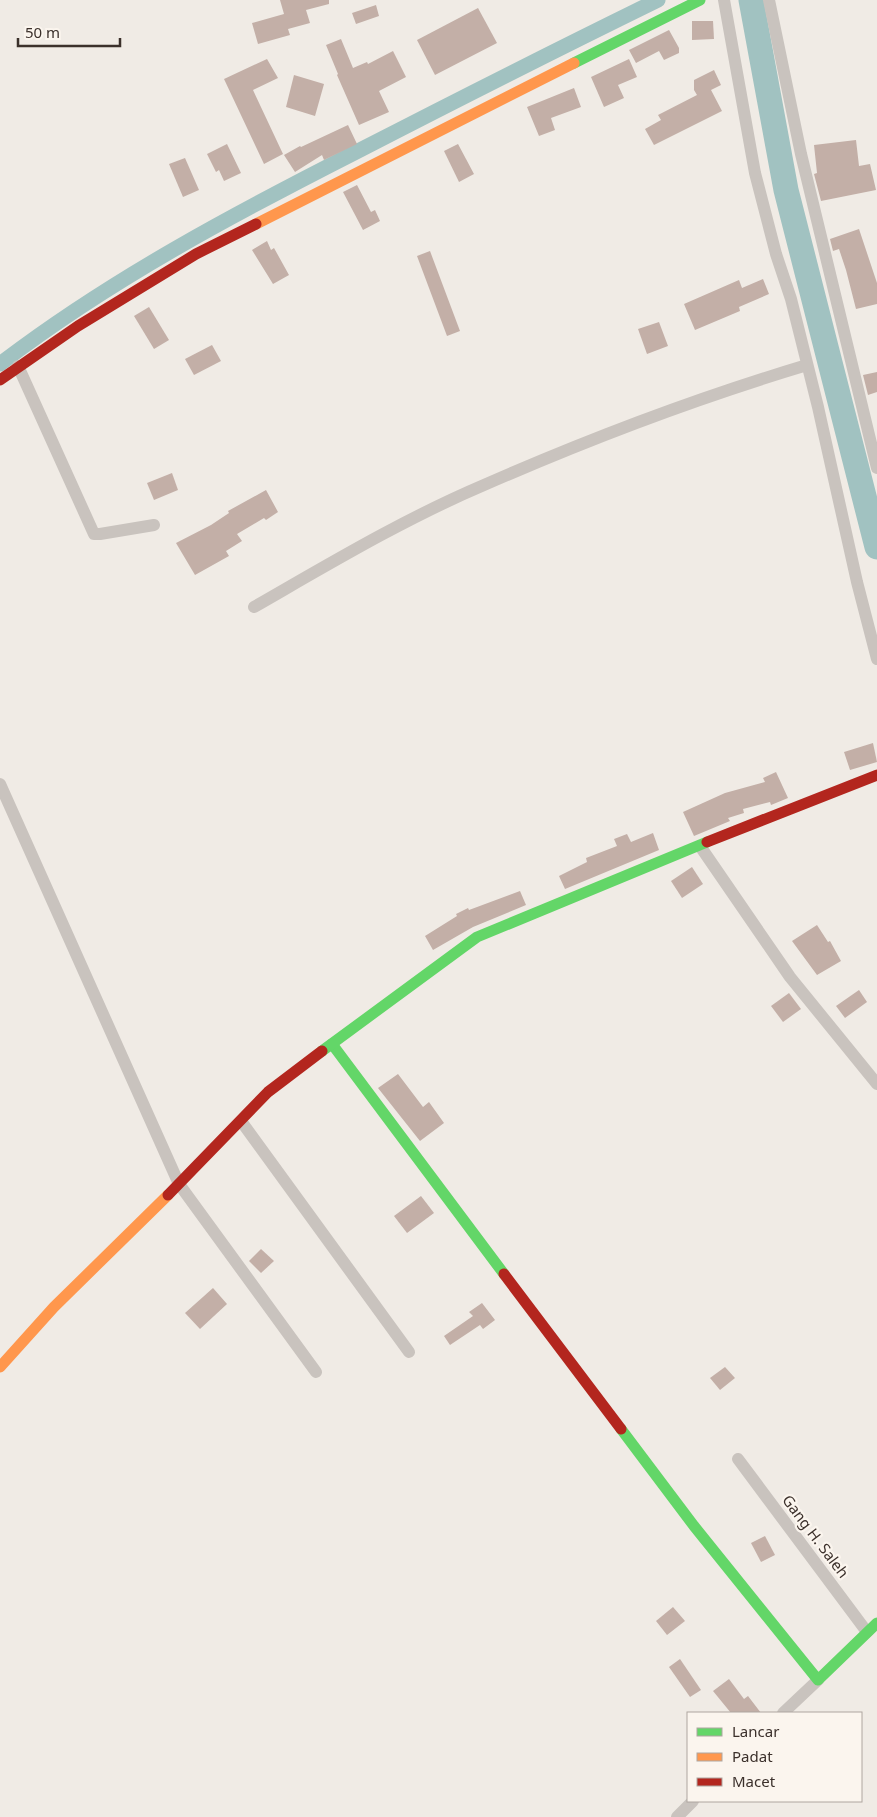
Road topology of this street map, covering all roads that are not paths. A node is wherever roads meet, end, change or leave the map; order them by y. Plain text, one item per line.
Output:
1 (700, 0) edge
2 (724, 0) edge
3 (769, 0) edge
4 (807, 365) junction
5 (18, 366) junction
6 (0, 380) edge
7 (877, 468) edge
8 (154, 525) dead end
9 (254, 608) dead end
10 (877, 659) edge
11 (877, 775) edge
12 (0, 784) edge
13 (700, 846) junction
14 (332, 1044) junction
15 (877, 1084) edge
16 (241, 1121) junction
17 (179, 1184) junction
18 (409, 1352) dead end
19 (0, 1367) edge
20 (316, 1372) dead end
21 (738, 1459) dead end
22 (877, 1623) edge
23 (867, 1632) junction
24 (818, 1680) junction
25 (784, 1712) edge
26 (692, 1802) edge
27 (677, 1817) edge

1 - 5 street
2 - 4 street
3 - 7 street
4 - 9 street
4 - 10 street
5 - 6 street
5 - 8 street
11 - 13 street
12 - 17 street
13 - 14 street
13 - 15 street
14 - 16 street
14 - 24 street
16 - 17 street
16 - 18 street
17 - 19 street
17 - 20 street
21 - 23 street, Gang H. Saleh
22 - 23 street
23 - 24 street
24 - 25 street
26 - 27 street

